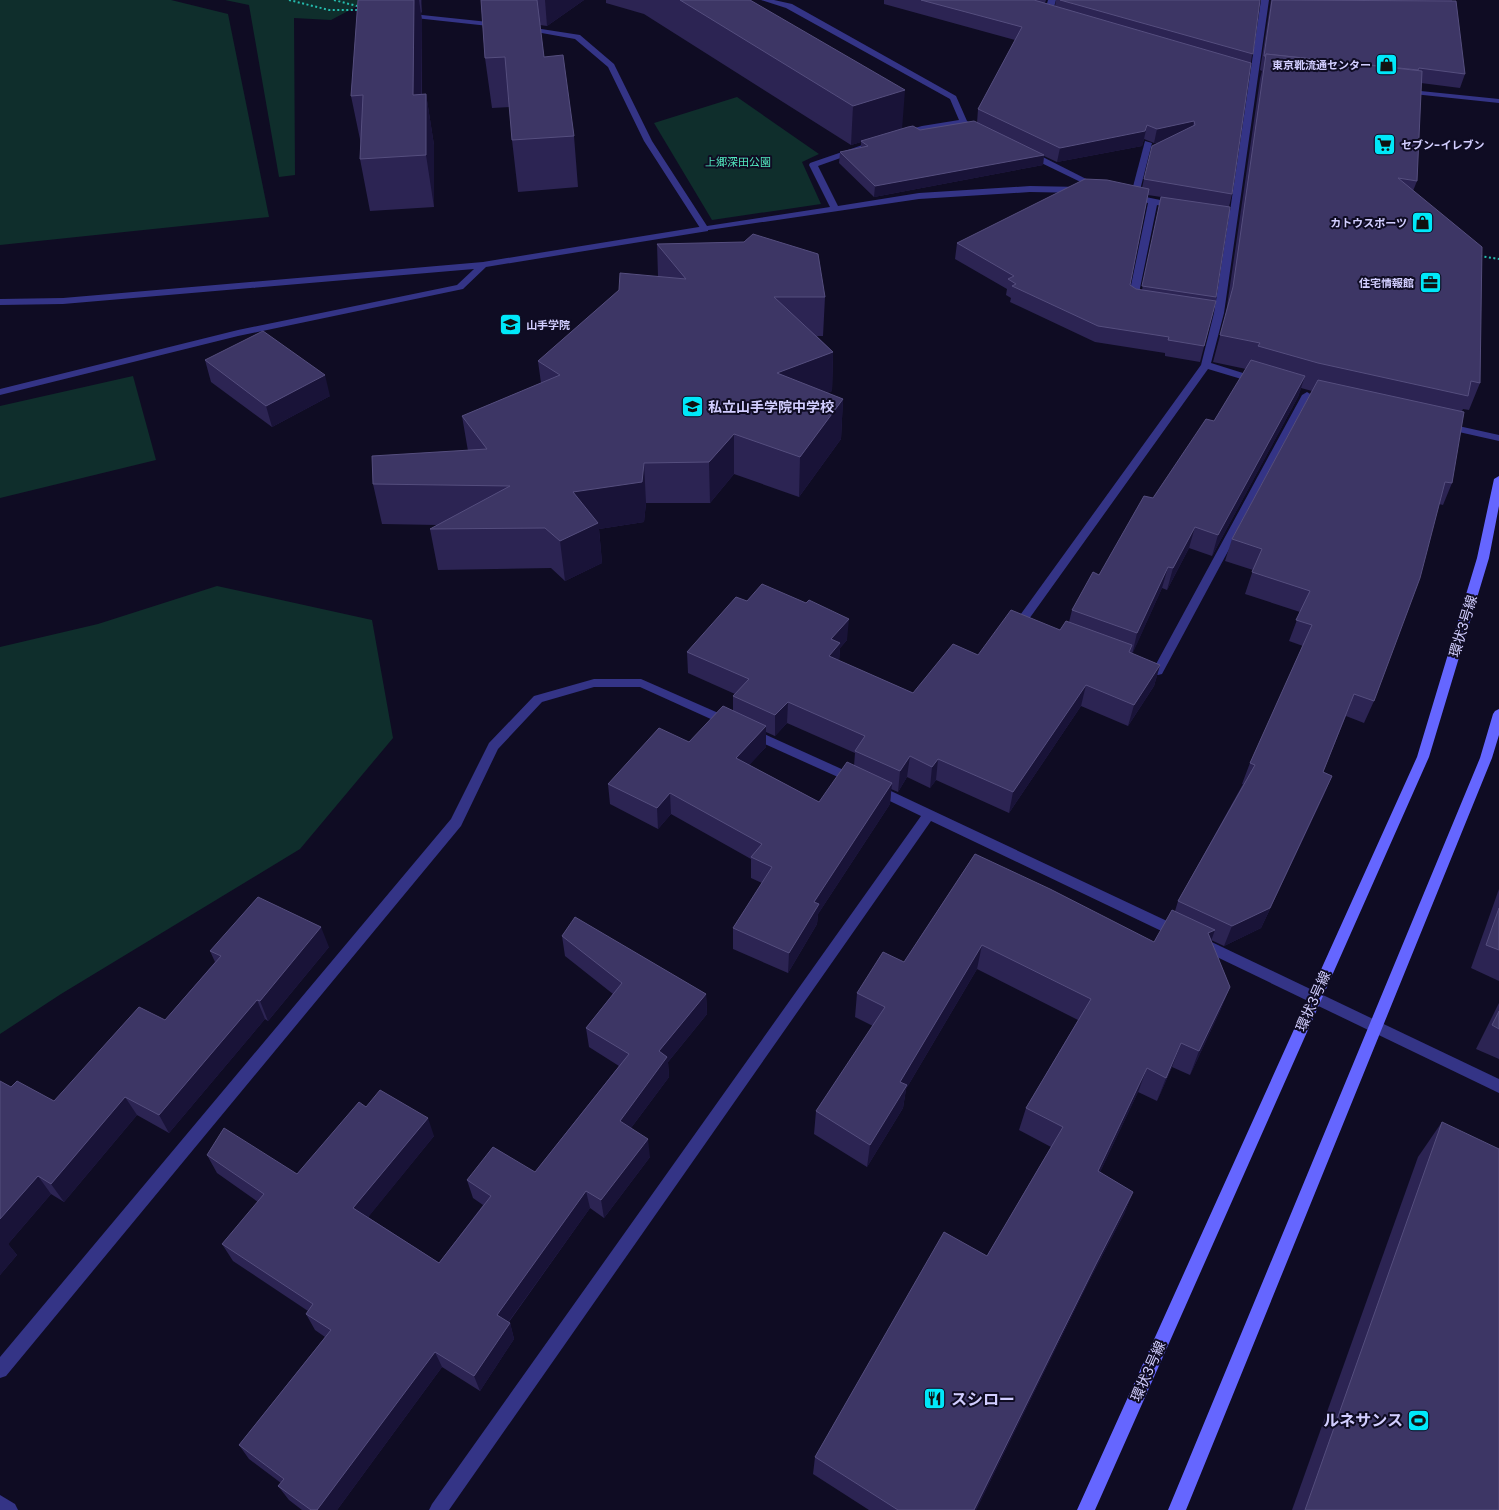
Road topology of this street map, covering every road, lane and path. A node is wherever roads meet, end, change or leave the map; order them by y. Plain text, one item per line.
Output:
1 (289, 0) edge
2 (334, 0) edge
3 (765, 0) edge
4 (1052, 0) edge
5 (1265, 0) edge
6 (359, 8) junction
7 (1039, 12) edge
8 (1048, 14) junction
9 (1057, 17) edge
10 (507, 26) edge
11 (517, 27) edge
12 (1391, 89) edge
13 (1499, 101) edge
14 (964, 122) junction
15 (990, 135) edge
16 (894, 137) edge
17 (885, 139) edge
18 (1148, 143) edge
19 (1017, 148) edge
20 (1120, 194) edge
21 (1134, 198) junction
22 (1153, 202) junction
23 (1180, 206) edge
24 (835, 209) junction
25 (1207, 210) edge
26 (1234, 214) junction
27 (705, 229) junction
28 (1477, 256) edge
29 (1499, 260) edge
30 (483, 265) junction
31 (0, 302) edge
32 (1152, 303) edge
33 (1206, 365) junction
34 (1270, 384) edge
35 (0, 392) edge
36 (1307, 395) dead end
37 (1432, 423) edge
38 (1499, 438) edge
39 (1499, 479) edge
40 (1040, 628) edge
41 (1140, 665) edge
42 (1499, 714) edge
43 (929, 814) junction
44 (1315, 998) junction
45 (1375, 1026) junction
46 (1499, 1086) edge
47 (0, 1370) edge
48 (0, 1504) edge
49 (9, 1510) edge
50 (438, 1510) edge
51 (1086, 1510) edge
52 (1178, 1510) edge

1 - 6 path
2 - 6 path
3 - 14 street
4 - 8 street
5 - 26 street
6 - 10 street
7 - 8 street
8 - 9 street
11 - 27 street
12 - 13 street
14 - 15 street
14 - 16 street
17 - 24 street
18 - 21 street
19 - 24 street
20 - 21 street
21 - 22 street
22 - 23 street
22 - 32 street
24 - 27 street
25 - 26 street
26 - 33 street
27 - 30 street
28 - 29 path
30 - 31 street
30 - 35 street
33 - 34 street
33 - 40 street
36 - 41 street
37 - 38 street
39 - 44 street, 環状3号線
42 - 45 street
43 - 44 street
43 - 47 street
43 - 50 street
44 - 45 street
44 - 51 street, 環状3号線
45 - 46 street
45 - 52 street
48 - 49 street

